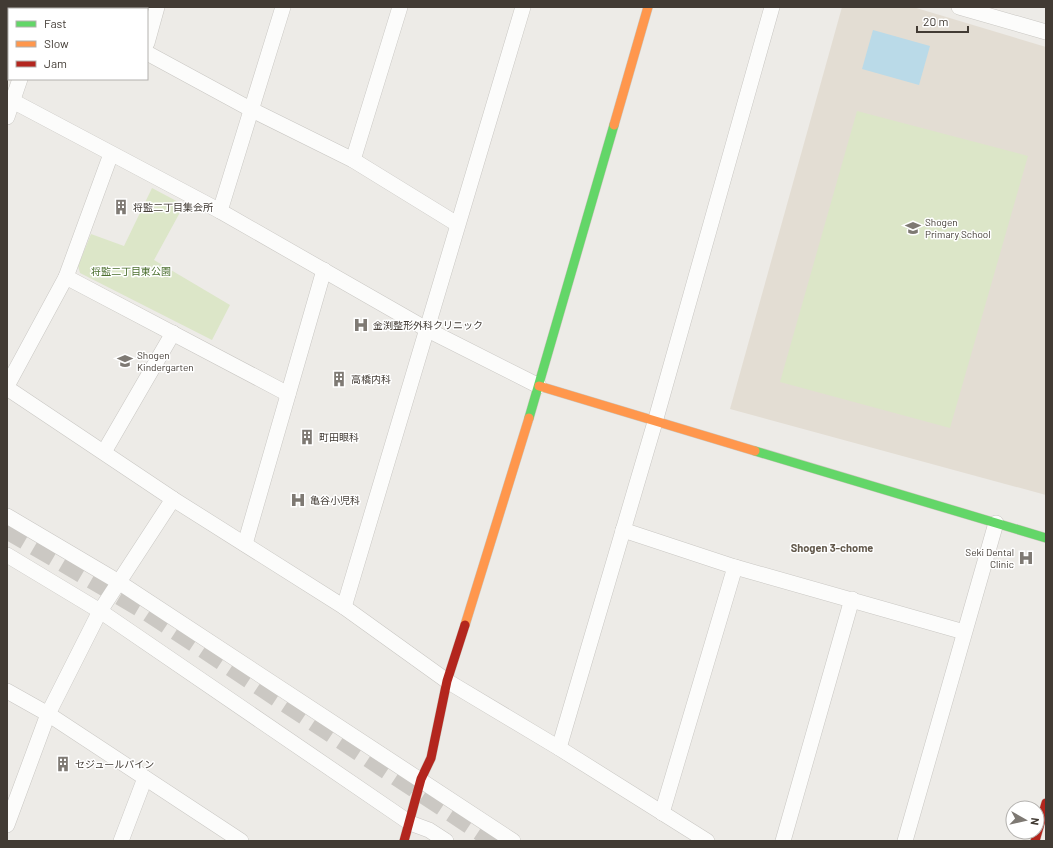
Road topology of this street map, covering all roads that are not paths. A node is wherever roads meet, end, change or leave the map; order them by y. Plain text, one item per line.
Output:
1 (157, 7) edge
2 (283, 7) edge
3 (400, 7) edge
4 (523, 7) edge
5 (648, 7) edge
6 (772, 7) edge
7 (959, 7) edge
8 (1046, 32) edge
9 (148, 39) edge
10 (148, 54) edge
11 (20, 80) edge
12 (10, 99) edge
13 (252, 110) junction
14 (7, 117) edge
15 (112, 154) junction
16 (354, 160) junction
17 (220, 211) junction
18 (457, 224) junction
19 (324, 270) junction
20 (66, 277) junction
21 (428, 330) junction
22 (173, 333) junction
23 (539, 386) junction
24 (7, 387) edge
25 (288, 394) junction
26 (656, 422) junction
27 (104, 452) junction
28 (173, 499) junction
29 (7, 516) edge
30 (996, 523) junction
31 (623, 530) junction
32 (1046, 538) edge
33 (245, 544) junction
34 (7, 555) edge
35 (735, 567) junction
36 (117, 581) junction
37 (852, 599) junction
38 (344, 607) junction
39 (100, 611) junction
40 (964, 632) junction
41 (447, 681) junction
42 (7, 691) edge
43 (48, 714) junction
44 (559, 748) junction
45 (145, 778) junction
46 (421, 779) junction
47 (1046, 803) edge
48 (662, 813) junction
49 (410, 823) junction
50 (7, 825) edge
51 (121, 841) edge
52 (240, 841) edge
53 (404, 841) edge
54 (446, 841) edge
55 (513, 841) edge
56 (707, 841) edge
57 (782, 841) edge
58 (905, 841) edge
59 (1034, 841) edge

1 - 9 street
2 - 13 street
3 - 16 street
4 - 18 street
5 - 23 street
6 - 26 street
7 - 8 street
10 - 13 street
11 - 12 street
12 - 14 street
12 - 15 street
13 - 16 street
13 - 17 street
15 - 17 street
15 - 20 street
16 - 18 street
17 - 19 street
18 - 21 street
19 - 21 street
19 - 25 street
20 - 22 street
20 - 24 street
21 - 23 street
21 - 38 street
22 - 25 street
22 - 27 street
23 - 26 street
23 - 41 street
24 - 27 street
25 - 33 street
26 - 30 street
26 - 31 street
27 - 28 street
28 - 33 street
28 - 36 street
29 - 36 street
30 - 32 street
30 - 40 street
31 - 35 street
31 - 44 street
33 - 38 street
34 - 39 street
35 - 37 street
35 - 48 street
36 - 39 street
36 - 46 street
37 - 40 street
37 - 57 street
38 - 41 street
39 - 43 street
39 - 49 street
40 - 58 street
41 - 44 street
41 - 46 street
42 - 43 street
43 - 45 street
43 - 50 street
44 - 48 street
45 - 51 street
45 - 52 street
46 - 49 street
46 - 55 street
47 - 59 street
48 - 56 street
49 - 53 street
49 - 54 street

